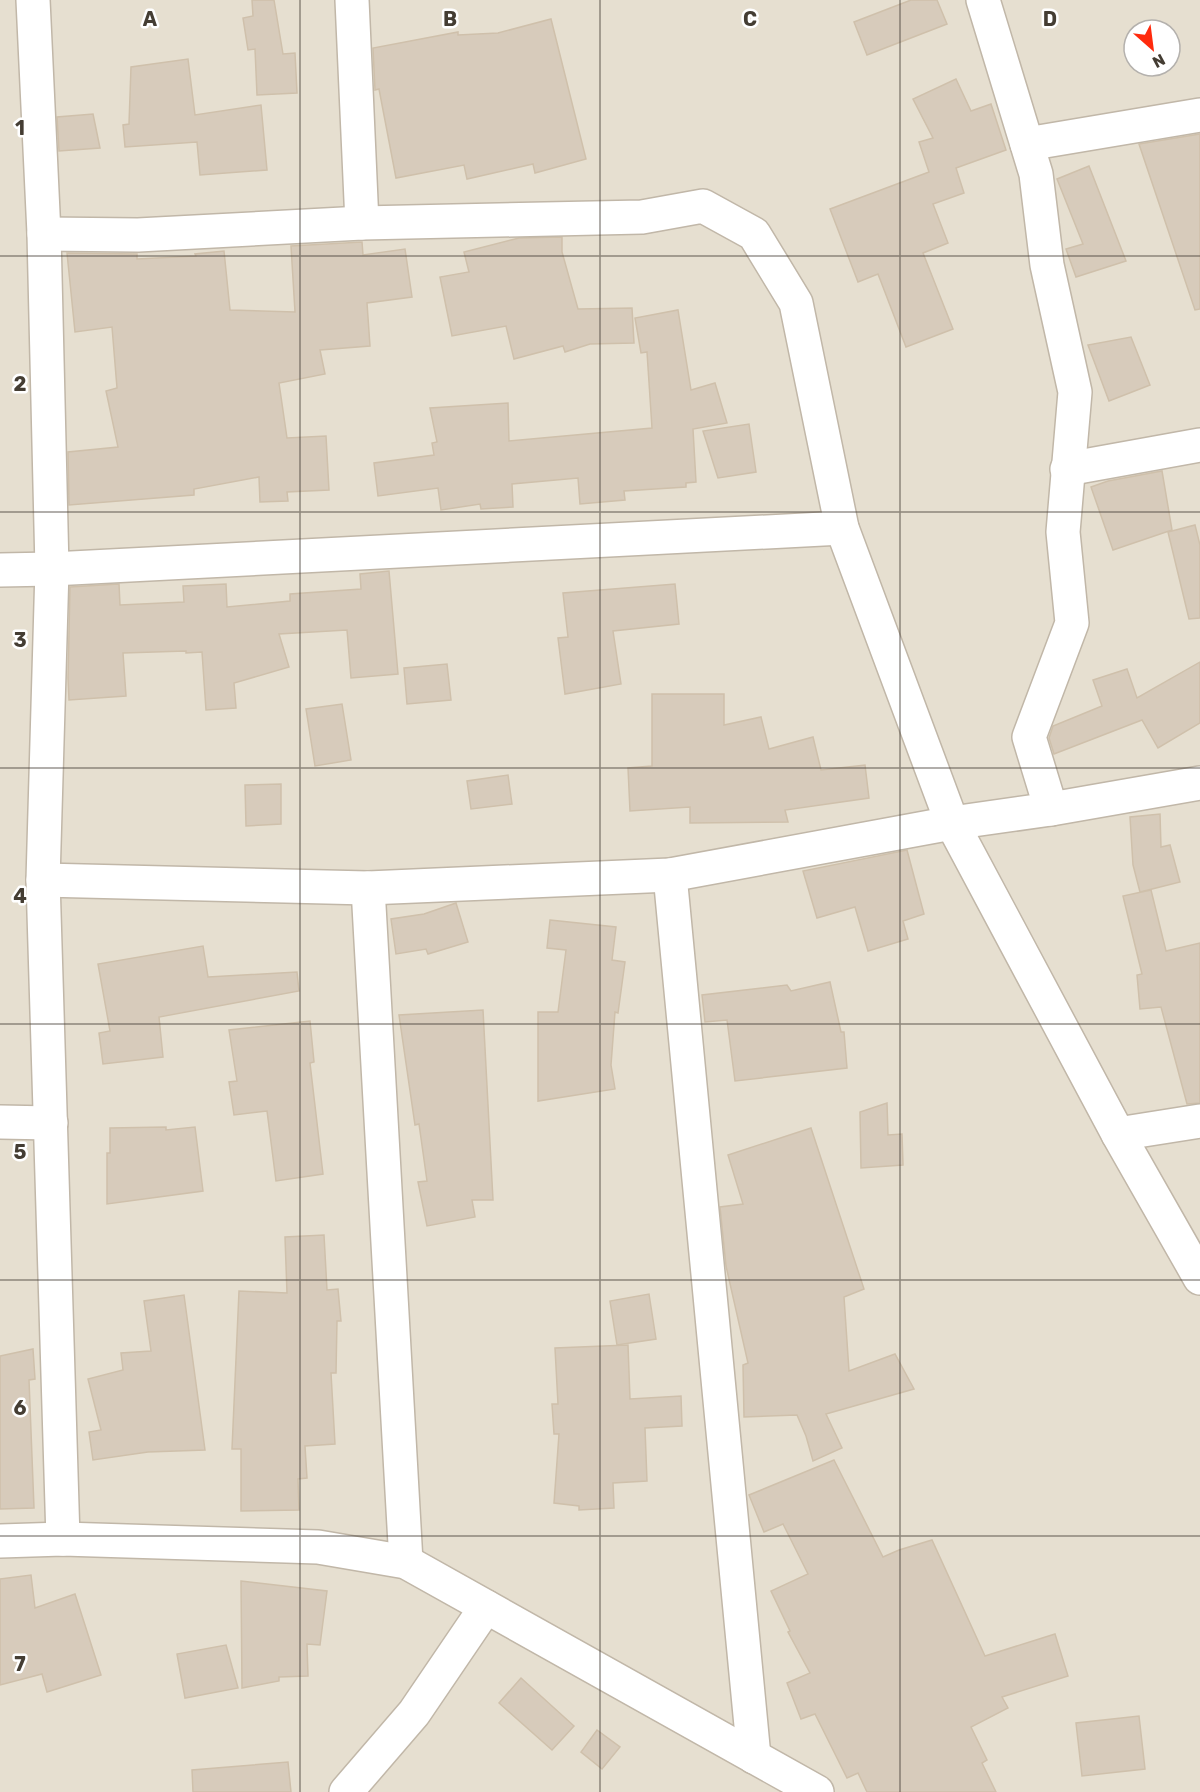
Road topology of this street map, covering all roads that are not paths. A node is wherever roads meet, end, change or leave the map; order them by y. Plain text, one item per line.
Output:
1 (33, 0) edge
2 (352, 0) edge
3 (983, 0) edge
4 (1200, 115) edge
5 (1027, 144) junction
6 (362, 222) junction
7 (44, 234) junction
8 (1200, 445) edge
9 (1067, 469) junction
10 (842, 528) junction
11 (52, 569) junction
12 (0, 570) edge
13 (1200, 783) edge
14 (1051, 809) junction
15 (952, 823) junction
16 (670, 875) junction
17 (43, 880) junction
18 (368, 888) junction
19 (1200, 1121) edge
20 (0, 1122) edge
21 (51, 1123) junction
22 (1118, 1134) junction
23 (1200, 1278) edge
24 (63, 1539) junction
25 (0, 1541) edge
26 (406, 1562) junction
27 (486, 1607) junction
28 (754, 1757) junction
29 (346, 1792) edge
30 (817, 1792) edge

1 - 7 street
2 - 6 street
3 - 5 street
4 - 5 street
5 - 9 street
6 - 7 street
6 - 10 street
7 - 11 street
8 - 9 street
9 - 14 street
10 - 11 street
10 - 15 street
11 - 12 street
11 - 17 street
13 - 14 street
14 - 15 street
15 - 16 street
15 - 22 street
16 - 18 street
16 - 28 street
17 - 18 street
17 - 21 street
18 - 26 street
19 - 22 street
20 - 21 street
21 - 24 street
22 - 23 street
24 - 25 street
24 - 26 street
26 - 27 street
27 - 28 street
27 - 29 street
28 - 30 street

